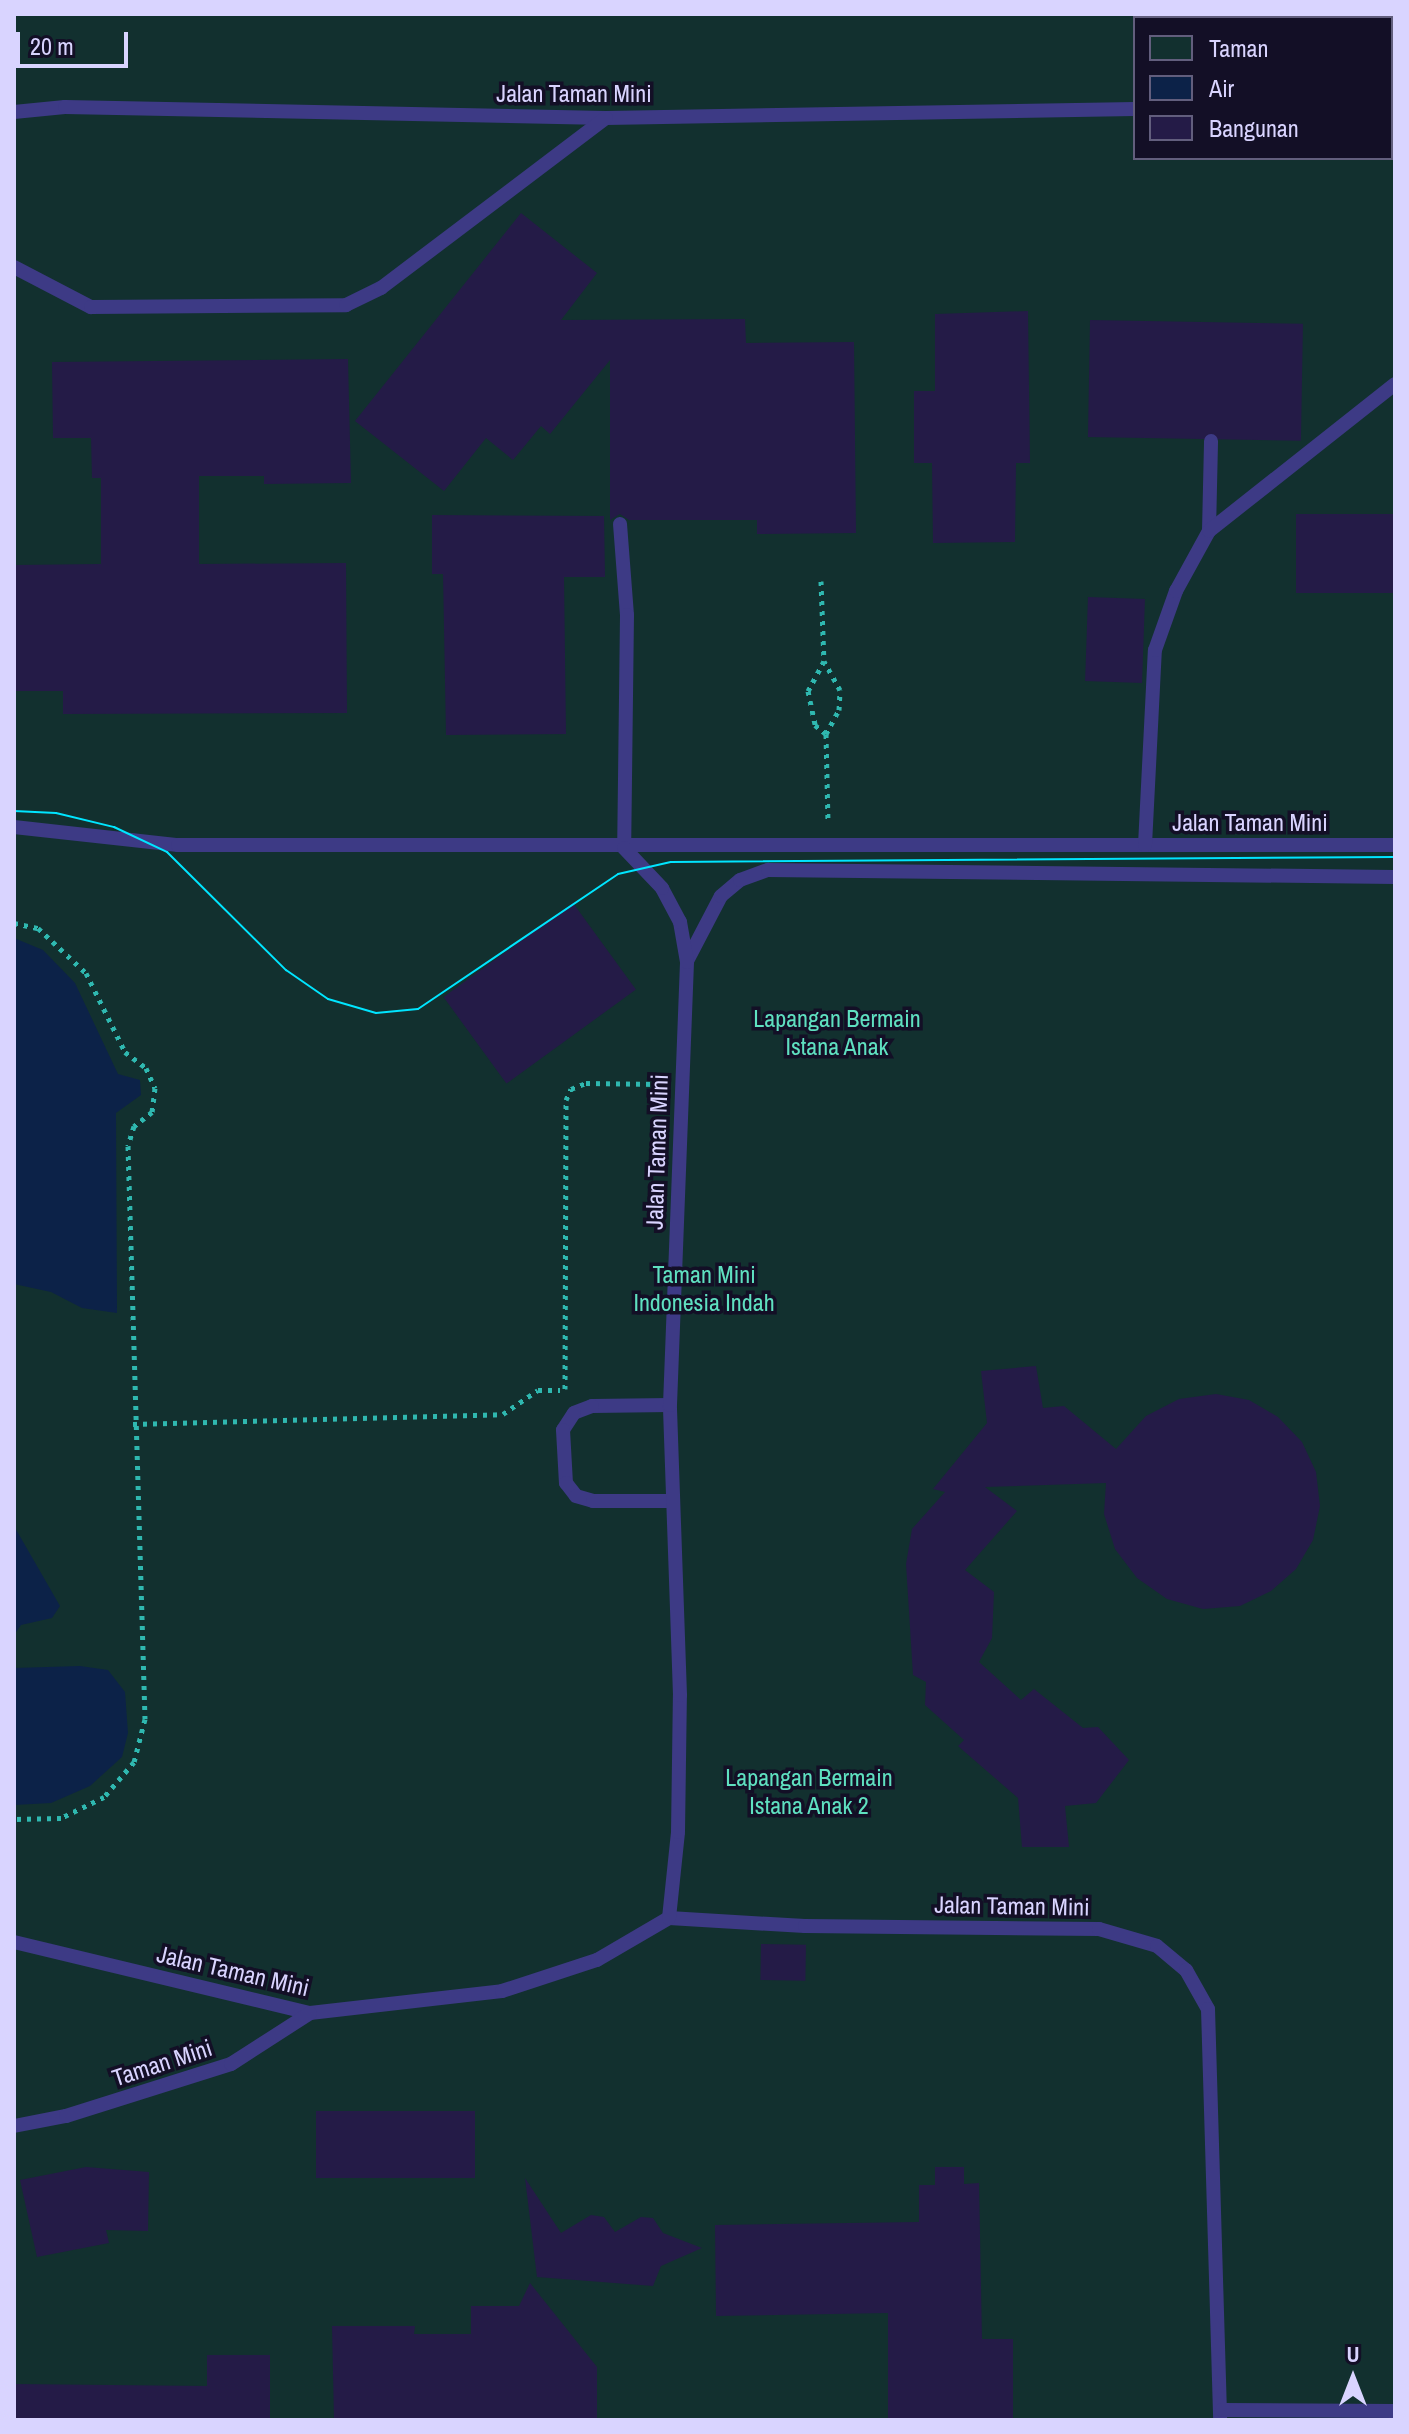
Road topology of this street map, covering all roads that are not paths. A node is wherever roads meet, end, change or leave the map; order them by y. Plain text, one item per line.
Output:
1 (1133, 109) edge
2 (14, 112) edge
3 (606, 118) junction
4 (14, 267) edge
5 (1395, 384) edge
6 (1211, 441) dead end
7 (620, 524) dead end
8 (1209, 531) junction
9 (14, 827) edge
10 (1145, 845) junction
11 (1395, 845) edge
12 (624, 848) junction
13 (1395, 877) edge
14 (687, 962) junction
15 (670, 1405) junction
16 (672, 1501) junction
17 (669, 1918) junction
18 (14, 1942) edge
19 (310, 2013) junction
20 (14, 2126) edge
21 (1395, 2411) edge
22 (1221, 2415) edge

1 - 3 lane, Jalan Taman Mini
2 - 3 lane, Jalan Taman Mini
3 - 4 lane
5 - 8 lane
6 - 8 lane
7 - 12 lane
8 - 10 lane
9 - 12 lane, Jalan Taman Mini
10 - 11 lane, Jalan Taman Mini
10 - 12 lane, Jalan Taman Mini
12 - 14 lane, Jalan Taman Mini
13 - 14 lane, Jalan Taman Mini
14 - 15 lane, Jalan Taman Mini
15 - 16 lane, Jalan Taman Mini
15 - 16 lane
16 - 17 lane, Jalan Taman Mini
17 - 19 lane, Jalan Taman Mini
17 - 22 lane, Jalan Taman Mini
18 - 19 lane, Jalan Taman Mini
19 - 20 lane, Taman Mini
21 - 22 lane, Jalan Taman Mini

